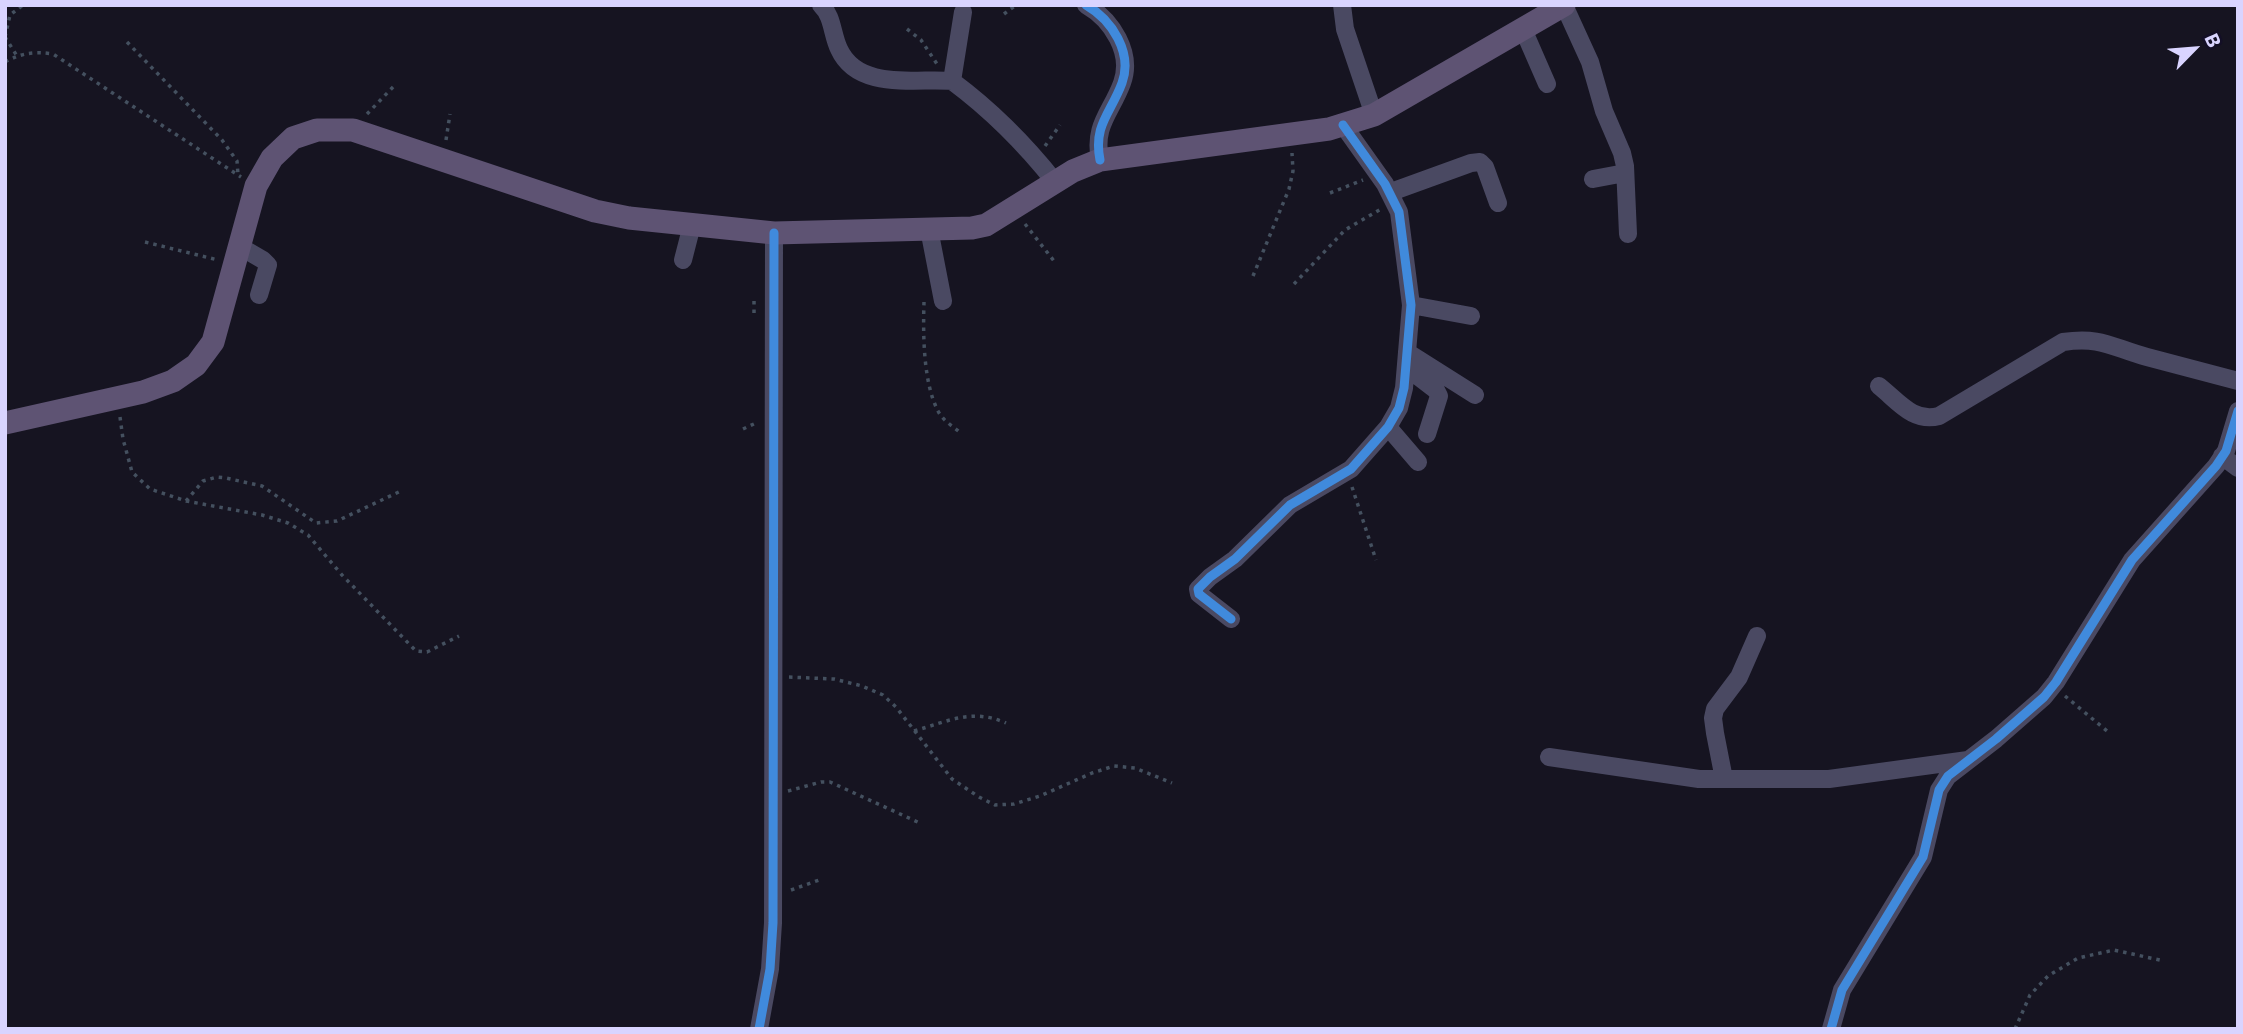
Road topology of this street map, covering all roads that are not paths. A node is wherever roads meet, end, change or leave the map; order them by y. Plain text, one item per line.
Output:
1 (821, 5) edge
2 (1086, 5) edge
3 (1342, 5) edge
4 (1564, 5) edge
5 (963, 12) dead end
6 (1524, 29) junction
7 (948, 80) junction
8 (1547, 84) dead end
9 (1374, 115) junction
10 (1343, 125) junction
11 (1100, 160) junction
12 (1625, 173) junction
13 (1593, 179) dead end
14 (1055, 182) junction
15 (1393, 197) junction
16 (1498, 203) dead end
17 (692, 225) junction
18 (929, 229) junction
19 (774, 233) junction
20 (1628, 234) dead end
21 (237, 255) junction
22 (682, 260) dead end
23 (259, 295) dead end
24 (943, 301) dead end
25 (1411, 305) junction
26 (1471, 316) dead end
27 (1407, 359) junction
28 (2238, 381) edge
29 (1879, 386) dead end
30 (1475, 396) dead end
31 (2238, 411) edge
32 (5, 423) edge
33 (1388, 427) junction
34 (1427, 434) dead end
35 (2222, 457) junction
36 (1418, 462) dead end
37 (2238, 468) edge
38 (1231, 619) dead end
39 (1757, 636) dead end
40 (1549, 757) dead end
41 (1968, 760) junction
42 (1724, 779) junction
43 (759, 1029) edge
44 (1831, 1029) edge

1 - 7 street
2 - 11 street
3 - 9 street
4 - 6 main road
4 - 12 street
5 - 7 street
6 - 8 street
6 - 9 main road
7 - 14 street
9 - 10 main road
10 - 11 main road
10 - 15 street
11 - 14 main road
12 - 13 street
12 - 20 street
14 - 18 main road
15 - 16 street
15 - 25 street
17 - 19 main road
17 - 21 main road
17 - 22 street
18 - 19 main road
18 - 24 street
19 - 43 street
21 - 23 street
21 - 32 main road
25 - 26 street
25 - 27 street
27 - 30 street
27 - 33 street
27 - 34 street
28 - 29 street
31 - 35 street
33 - 36 street
33 - 38 street
35 - 37 street
35 - 41 street
39 - 42 street
40 - 42 street
41 - 42 street
41 - 44 street

